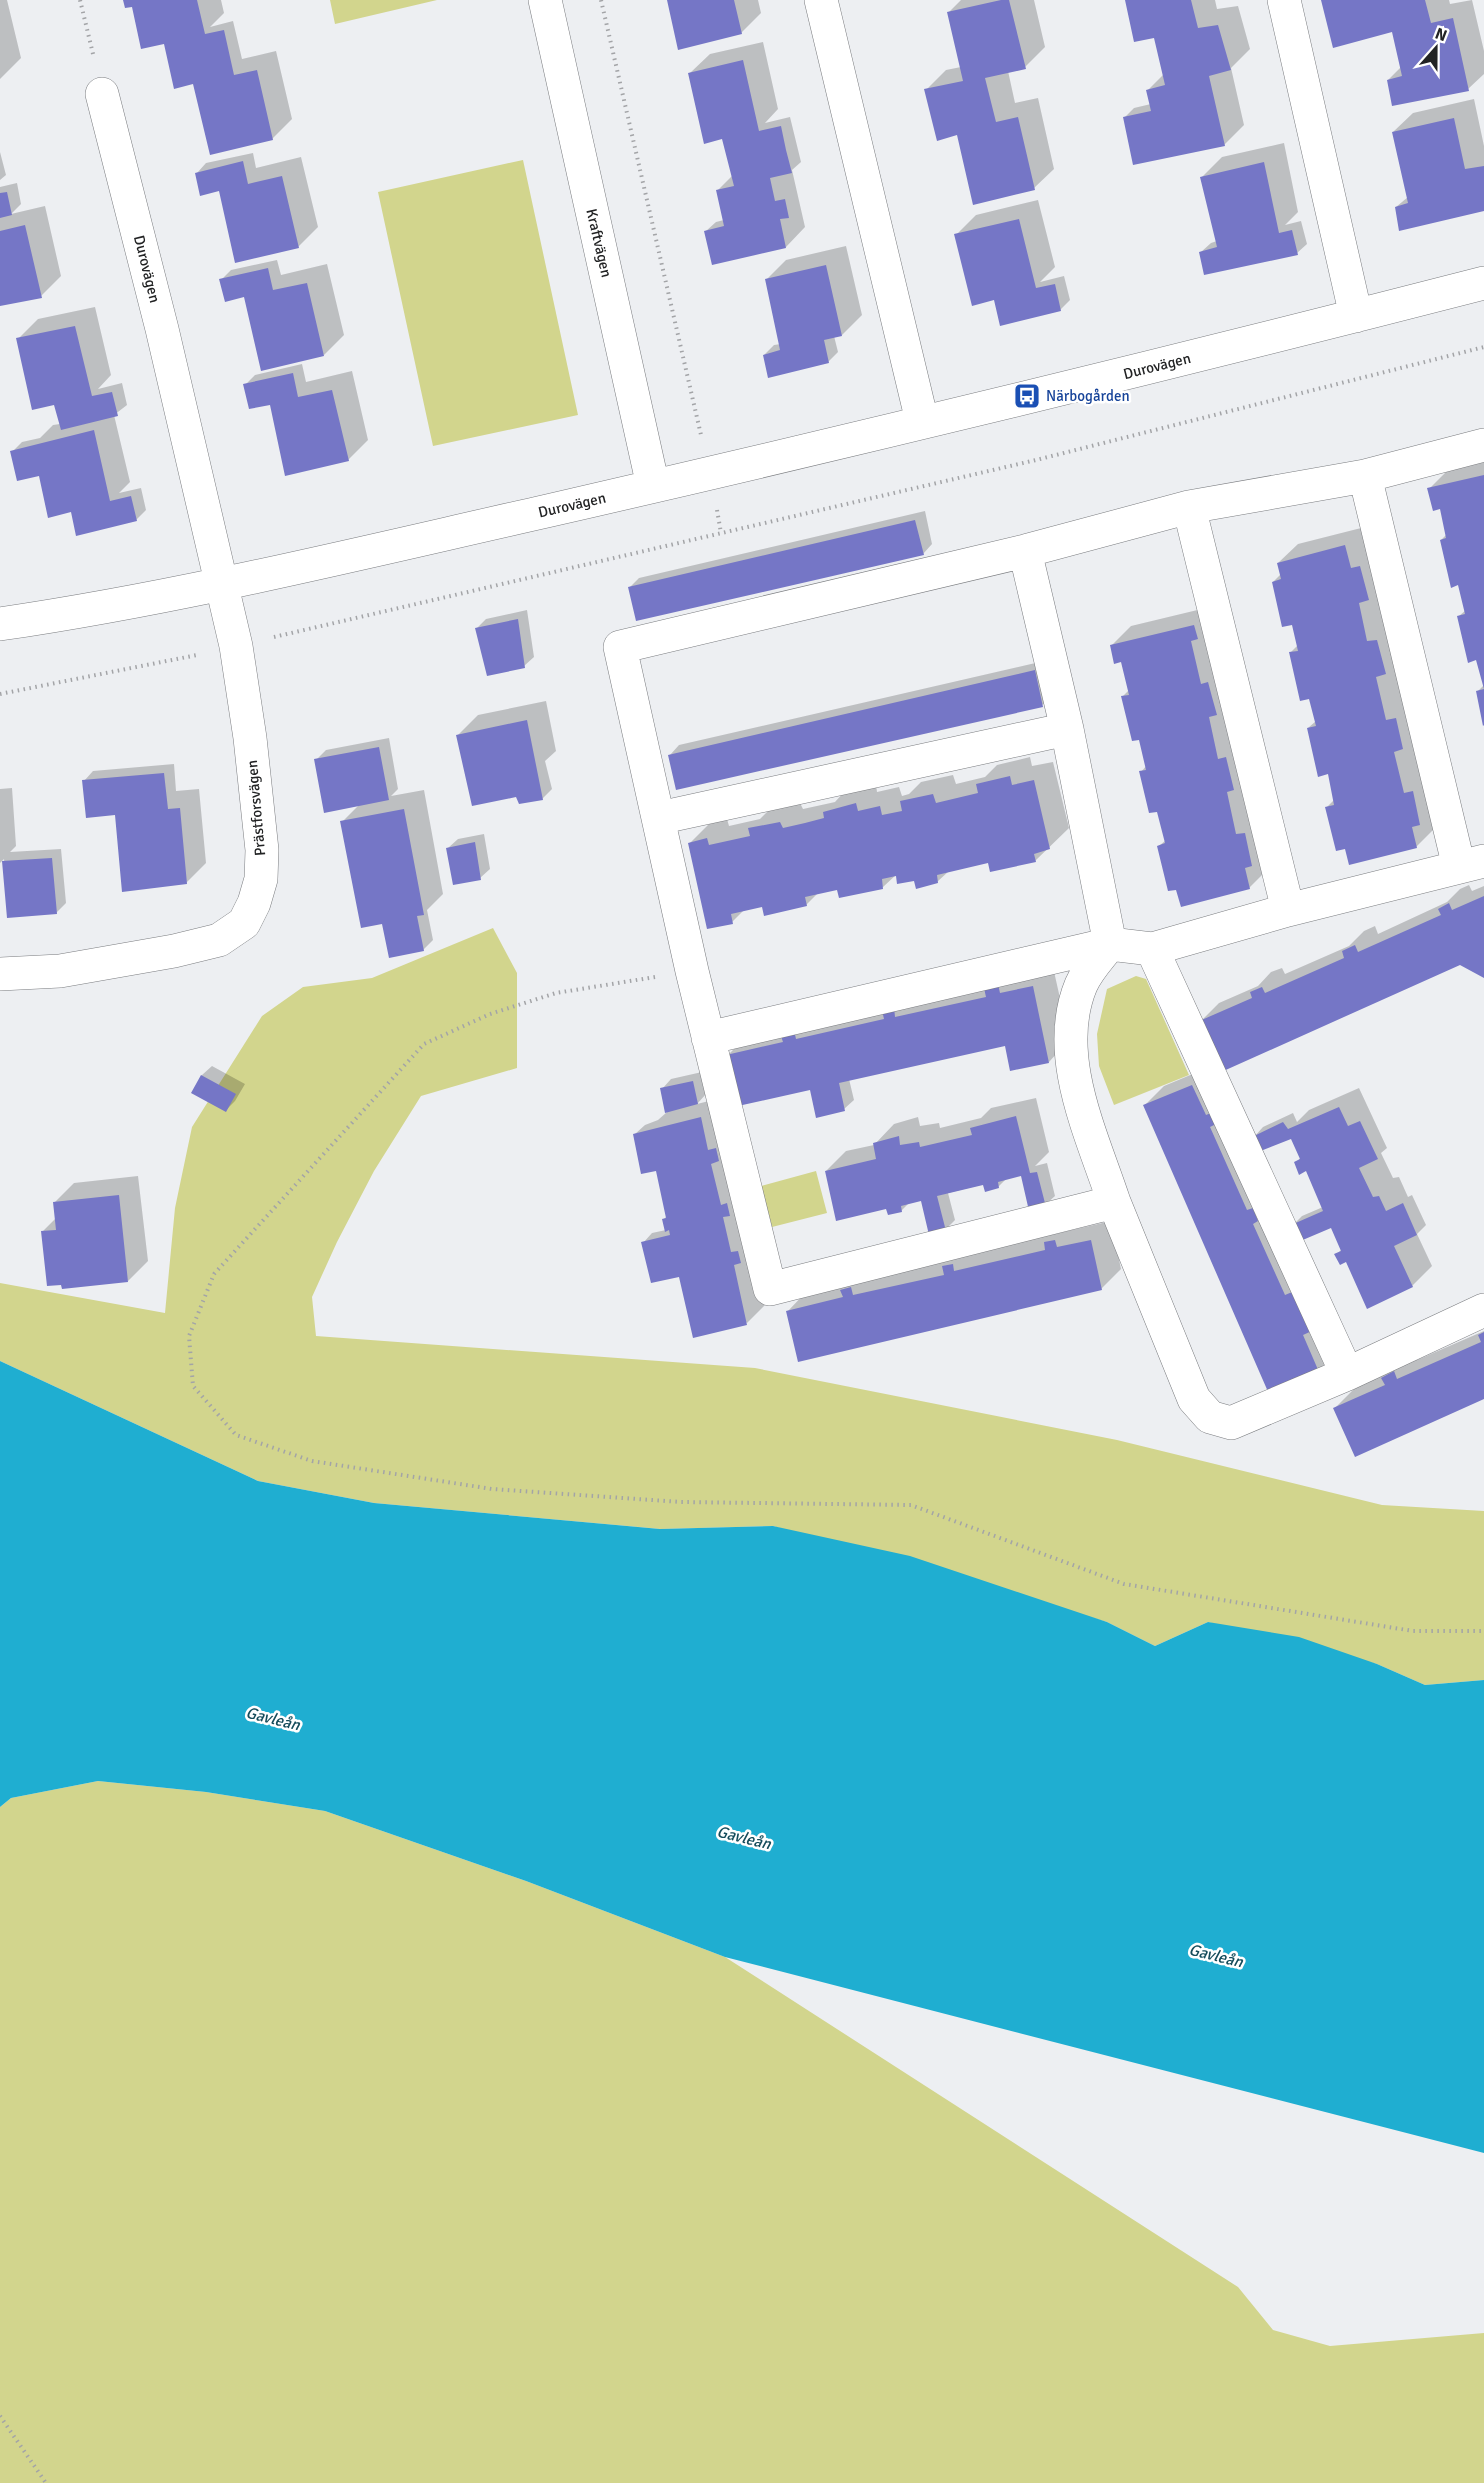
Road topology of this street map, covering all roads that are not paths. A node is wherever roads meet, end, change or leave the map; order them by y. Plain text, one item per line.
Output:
1 (545, 0) edge
2 (821, 0) edge
3 (1284, 0) edge
4 (102, 94) road end
5 (1484, 283) edge
6 (1356, 316) junction
7 (922, 421) junction
8 (1484, 445) edge
9 (1365, 476) junction
10 (653, 486) junction
11 (1189, 507) junction
12 (1024, 551) junction
13 (221, 584) junction
14 (0, 624) edge
15 (1067, 729) junction
16 (659, 818) junction
17 (1472, 864) edge
18 (1288, 910) junction
19 (1110, 944) junction
20 (1152, 949) junction
21 (0, 974) edge
22 (708, 1038) junction
23 (1114, 1202) junction
24 (1484, 1310) edge
25 (1347, 1374) junction

1 - 10 street, Kraftvägen
2 - 7 street
3 - 6 street
4 - 13 street, Durovägen
5 - 6 street, Durovägen
6 - 7 street, Durovägen
7 - 10 street, Durovägen
8 - 9 street
9 - 11 street
9 - 17 street
10 - 13 street, Durovägen
11 - 12 street
11 - 18 street
12 - 15 street
12 - 16 street
13 - 14 street, Durovägen
13 - 21 street, Prästforsvägen
15 - 16 street
15 - 19 street
16 - 22 street
17 - 18 street
18 - 20 street
19 - 20 street
19 - 22 street
19 - 23 street
20 - 25 street
22 - 23 street
23 - 25 street
24 - 25 street

